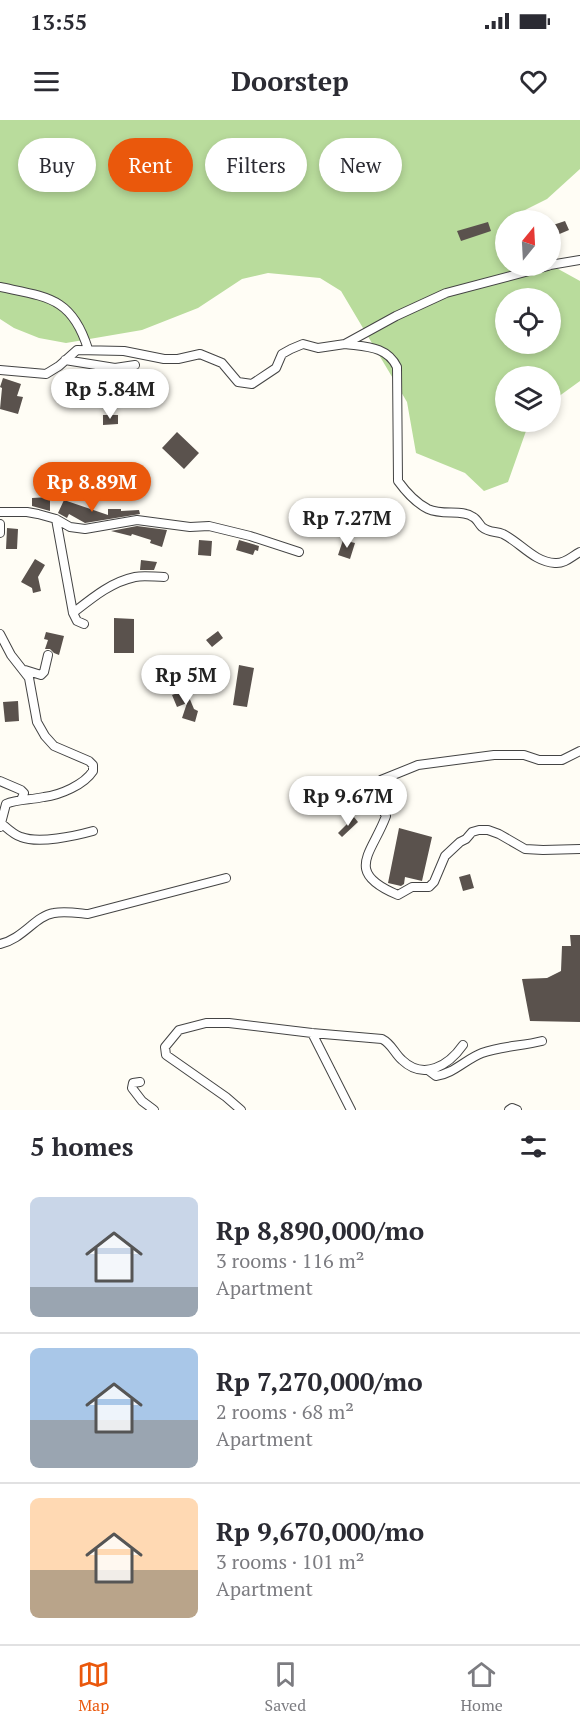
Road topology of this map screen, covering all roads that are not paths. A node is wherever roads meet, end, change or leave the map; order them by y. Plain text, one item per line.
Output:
1 (580, 260) edge
2 (561, 263) edge
3 (507, 276) edge
4 (0, 287) edge
5 (345, 344) junction
6 (88, 349) junction
7 (65, 360) junction
8 (135, 365) dead end
9 (0, 370) edge
10 (0, 512) edge
11 (56, 519) junction
12 (0, 524) edge
13 (0, 533) edge
14 (299, 552) dead end
15 (580, 552) edge
16 (164, 577) dead end
17 (74, 613) junction
18 (84, 624) dead end
19 (0, 634) edge
20 (48, 655) dead end
21 (25, 670) junction
22 (580, 752) edge
23 (0, 781) edge
24 (21, 800) junction
25 (0, 825) edge
26 (93, 831) dead end
27 (580, 849) edge
28 (226, 878) dead end
29 (0, 944) edge
30 (312, 1034) junction
31 (542, 1041) dead end
32 (463, 1045) dead end
33 (428, 1070) junction
34 (140, 1082) dead end
35 (154, 1110) edge
36 (241, 1110) edge
37 (351, 1110) edge
38 (509, 1110) edge
39 (517, 1110) edge

1 - 2 street
3 - 5 street
4 - 6 street
5 - 6 street
5 - 15 street
6 - 7 street
7 - 8 street
7 - 9 street
10 - 11 street
11 - 14 street
11 - 17 street
12 - 13 street
16 - 17 street
17 - 18 street
19 - 21 street
20 - 21 street
21 - 24 street
22 - 27 street
23 - 24 street
24 - 25 street
25 - 26 street
28 - 29 street
30 - 33 street
30 - 36 street
30 - 37 street
31 - 33 street
32 - 33 street
34 - 35 street
38 - 39 street

